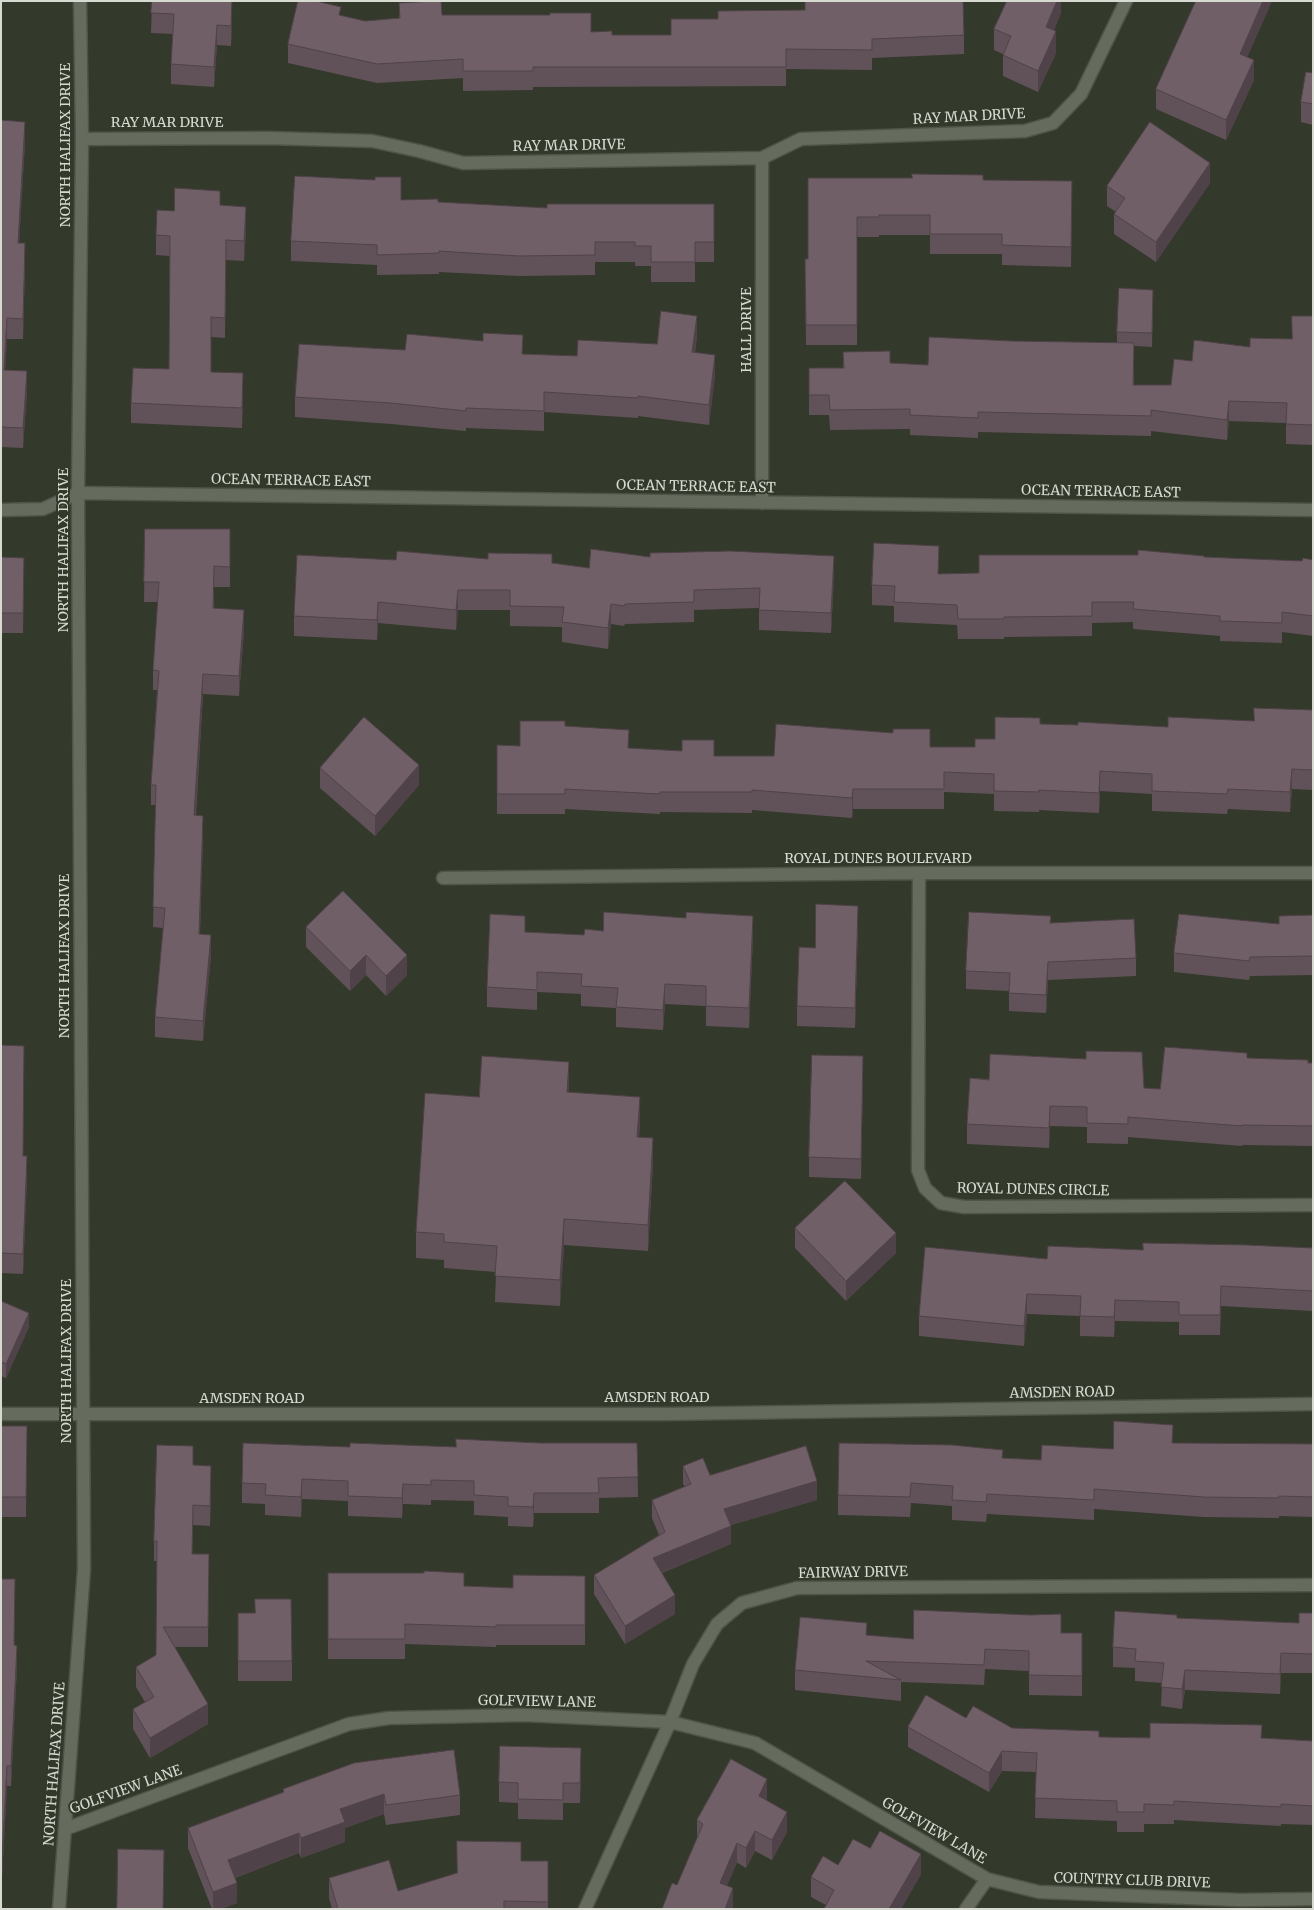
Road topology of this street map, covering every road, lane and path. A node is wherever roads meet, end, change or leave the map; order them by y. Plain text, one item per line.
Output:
1 (80, 1) edge
2 (1126, 1) edge
3 (82, 139) junction
4 (762, 158) junction
5 (78, 493) junction
6 (762, 503) junction
7 (1, 510) edge
8 (1313, 510) edge
9 (919, 873) junction
10 (1313, 874) edge
11 (443, 878) dead end
12 (1313, 1205) edge
13 (1313, 1404) edge
14 (83, 1413) junction
15 (1, 1414) edge
16 (1313, 1585) edge
17 (670, 1722) junction
18 (65, 1829) junction
19 (987, 1879) junction
20 (1313, 1899) edge
21 (59, 1909) edge
22 (585, 1909) edge
23 (966, 1909) edge

1 - 3 street, NORTH HALIFAX DRIVE
2 - 4 street, RAY MAR DRIVE
3 - 4 street, RAY MAR DRIVE
3 - 5 street, NORTH HALIFAX DRIVE
4 - 6 street, HALL DRIVE
5 - 6 street, OCEAN TERRACE EAST
5 - 7 street
5 - 14 street, NORTH HALIFAX DRIVE
6 - 8 street, OCEAN TERRACE EAST
9 - 10 street, ROYAL DUNES BOULEVARD
9 - 11 street, ROYAL DUNES BOULEVARD
9 - 12 street, ROYAL DUNES CIRCLE
13 - 14 street, AMSDEN ROAD
14 - 15 street, AMSDEN ROAD
14 - 18 street, NORTH HALIFAX DRIVE
16 - 17 street, FAIRWAY DRIVE
17 - 18 street, GOLFVIEW LANE
17 - 19 street, GOLFVIEW LANE
17 - 22 street, FAIRWAY DRIVE
18 - 21 street, NORTH HALIFAX DRIVE
19 - 20 street, COUNTRY CLUB DRIVE
19 - 23 street

